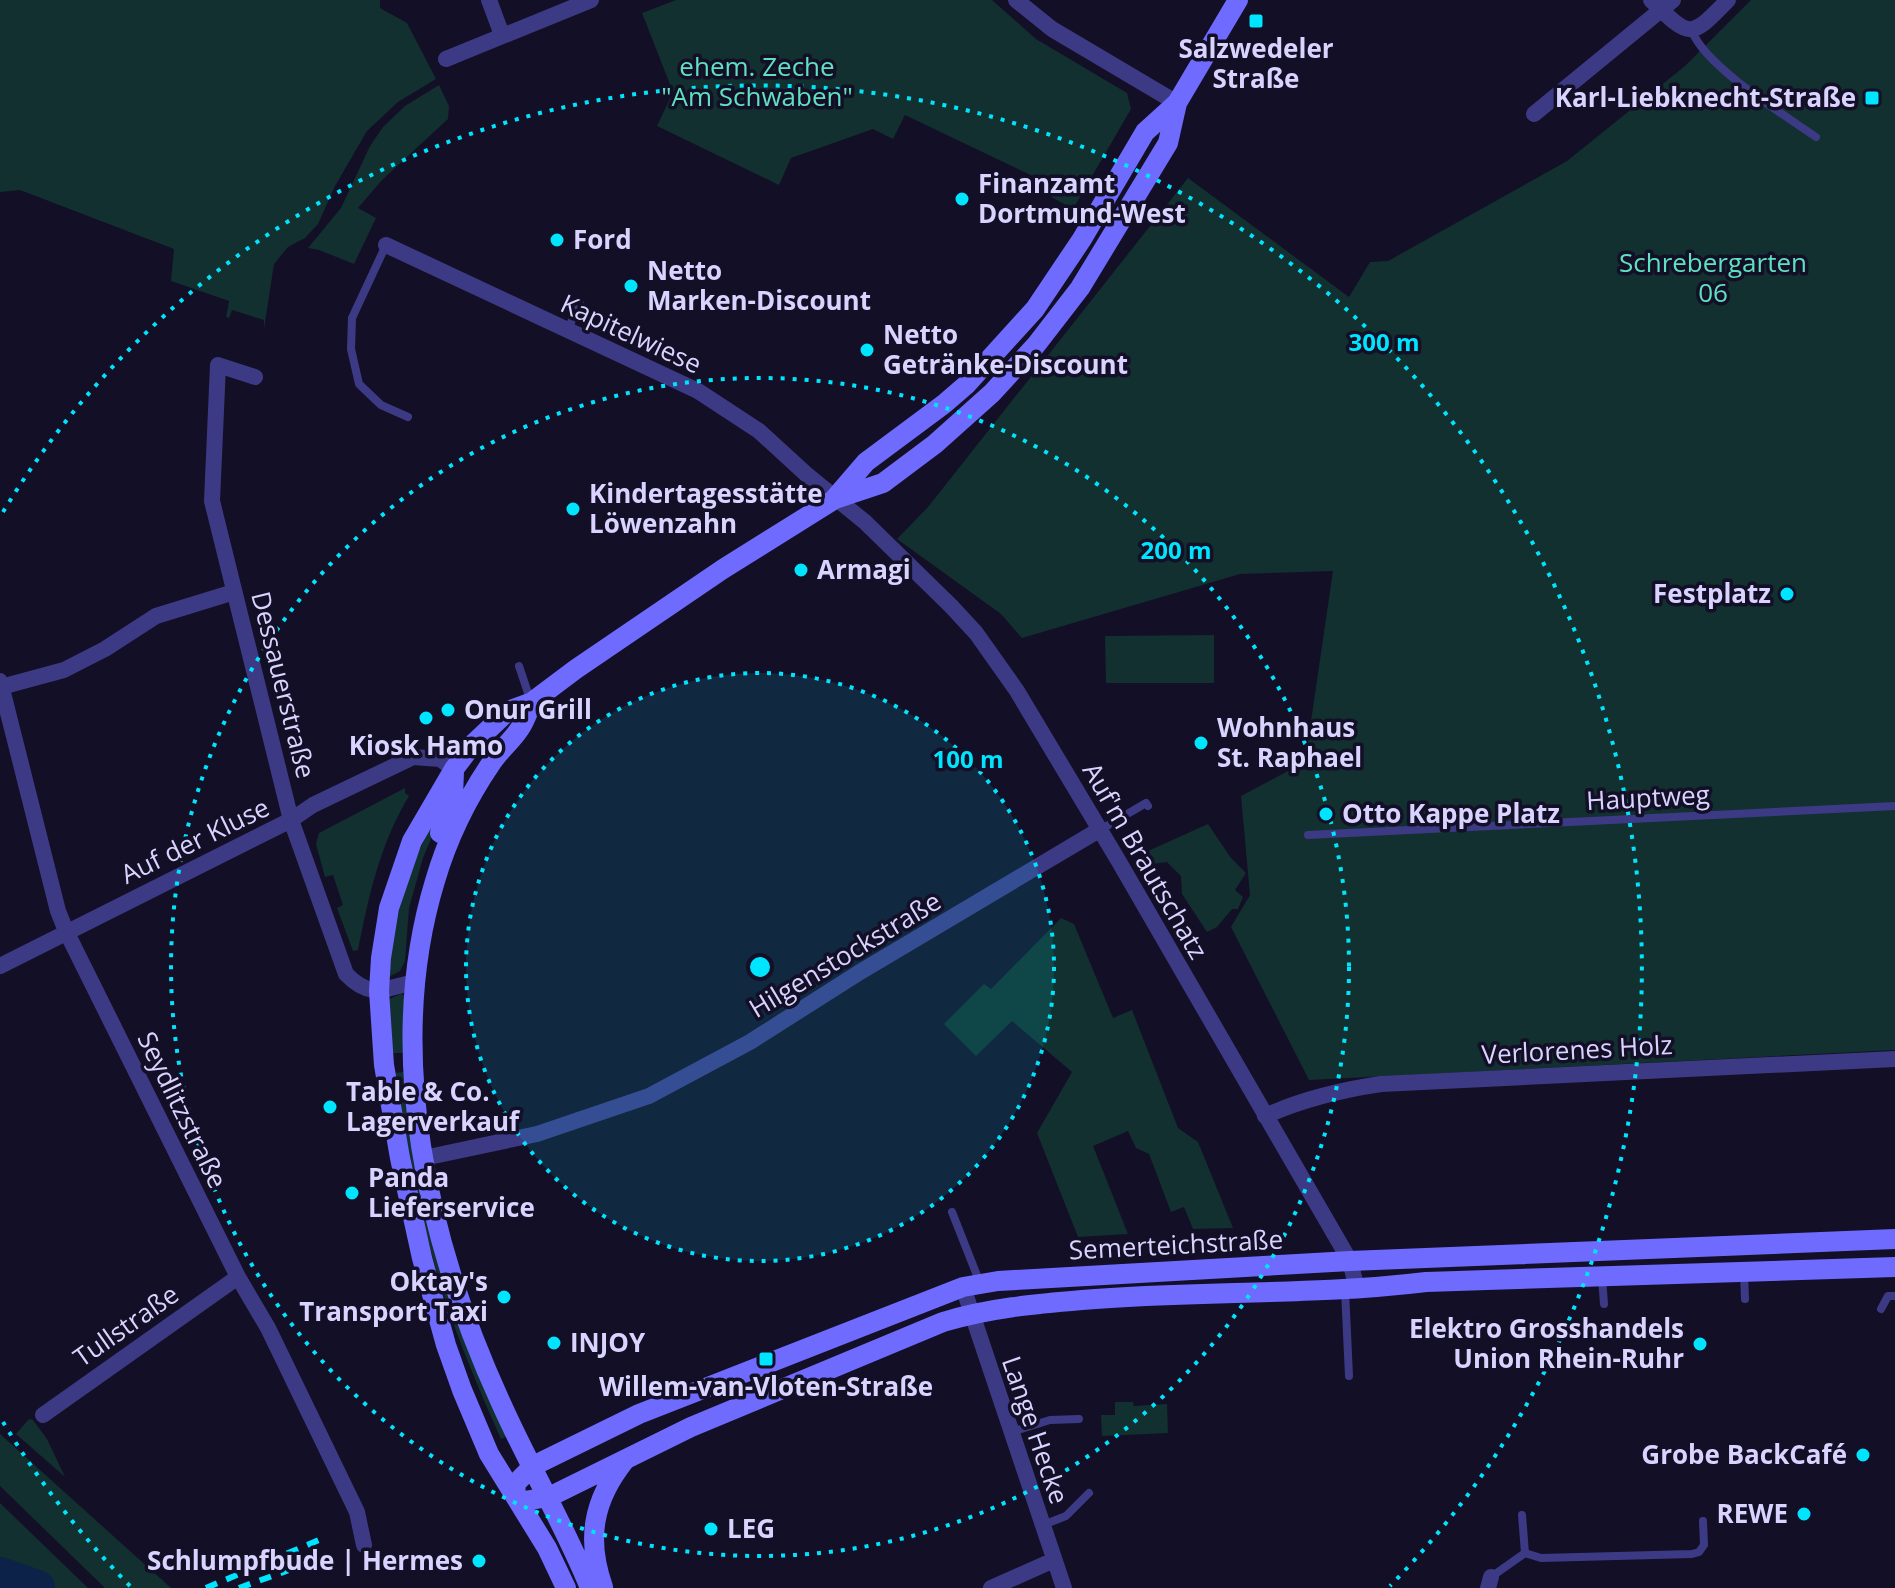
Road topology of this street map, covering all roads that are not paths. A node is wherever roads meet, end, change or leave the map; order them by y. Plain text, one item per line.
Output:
1 (489, 0) edge
2 (591, 0) edge
3 (1016, 0) edge
4 (1238, 0) edge
5 (1728, 0) edge
6 (1662, 4) edge
7 (1692, 31) junction
8 (502, 35) junction
9 (446, 59) dead end
10 (1177, 103) junction
11 (1534, 114) dead end
12 (1816, 137) dead end
13 (386, 245) joint
14 (580, 303) dead end
15 (568, 329) junction
16 (255, 377) dead end
17 (408, 417) dead end
18 (835, 499) junction
19 (234, 592) junction
20 (519, 666) dead end
21 (1, 684) edge
22 (532, 702) junction
23 (447, 764) junction
24 (1148, 806) dead end
25 (1895, 806) edge
26 (291, 820) junction
27 (1099, 830) junction
28 (1308, 835) dead end
29 (439, 870) junction
30 (66, 931) junction
31 (0, 966) edge
32 (414, 982) junction
33 (379, 991) junction
34 (1895, 1059) edge
35 (1265, 1116) junction
36 (424, 1158) junction
37 (952, 1212) dead end
38 (1895, 1239) edge
39 (1350, 1261) junction
40 (1895, 1267) edge
41 (1744, 1272) junction
42 (238, 1277) junction
43 (1602, 1277) junction
44 (971, 1285) junction
45 (1351, 1289) junction
46 (1895, 1296) edge
47 (1745, 1299) dead end
48 (1604, 1304) dead end
49 (1881, 1309) dead end
50 (971, 1314) junction
51 (1349, 1376) dead end
52 (43, 1415) dead end
53 (1079, 1419) dead end
54 (1011, 1432) junction
55 (628, 1457) junction
56 (533, 1466) junction
57 (1089, 1493) dead end
58 (515, 1496) junction
59 (549, 1497) junction
60 (1522, 1515) dead end
61 (1703, 1521) dead end
62 (1043, 1525) junction
63 (364, 1545) dead end
64 (1525, 1553) junction
65 (1054, 1560) junction
66 (1489, 1582) edge
67 (566, 1588) edge
68 (590, 1588) edge
69 (603, 1588) edge
70 (991, 1588) edge
71 (1064, 1588) edge

1 - 8 street
2 - 8 street
3 - 10 street
4 - 10 main road
5 - 7 street
6 - 7 street
6 - 11 street
7 - 12 lane
8 - 9 street
10 - 18 main road
13 - 15 street, Kapitelwiese
13 - 17 lane
14 - 15 lane
15 - 18 street, Kapitelwiese
16 - 19 street, Dessauerstraße
18 - 22 main road
18 - 27 street, Auf'm Brautschatz
19 - 21 street
19 - 26 street, Dessauerstraße
20 - 22 lane
21 - 30 street, Seydlitzstraße
22 - 23 main road
22 - 29 main road
23 - 26 street, Auf der Kluse
23 - 29 main road
23 - 33 main road
24 - 27 lane
25 - 28 lane, Hauptweg
26 - 30 street, Auf der Kluse
26 - 33 street, Dessauerstraße
27 - 35 street, Auf'm Brautschatz
27 - 36 street, Hilgenstockstraße
29 - 32 main road
30 - 31 street, Auf der Kluse
30 - 42 street, Seydlitzstraße
32 - 33 street
32 - 36 main road
33 - 58 main road
34 - 35 street, Verlorenes Holz
35 - 39 street, Auf'm Brautschatz
36 - 56 main road
37 - 44 lane
38 - 39 main road, Semerteichstraße
39 - 44 main road, Semerteichstraße
39 - 45 street, Auf'm Brautschatz
40 - 41 main road, Semerteichstraße
41 - 43 main road, Semerteichstraße
41 - 47 lane
42 - 52 street, Tullstraße
42 - 63 street, Seydlitzstraße
43 - 45 main road, Semerteichstraße
43 - 48 lane
44 - 50 street, Lange Hecke
44 - 56 main road, Semerteichstraße
45 - 50 main road, Semerteichstraße
45 - 51 lane
46 - 49 lane
50 - 54 street, Lange Hecke
50 - 55 main road, Semerteichstraße
53 - 54 lane
54 - 62 street, Lange Hecke
55 - 59 main road, Semerteichstraße
55 - 69 main road
56 - 58 main road
56 - 59 main road
57 - 62 lane
58 - 59 main road
58 - 67 main road
59 - 68 main road
60 - 64 lane
61 - 64 lane
62 - 65 street, Lange Hecke
64 - 66 lane
65 - 70 street
65 - 71 street, Lange Hecke

